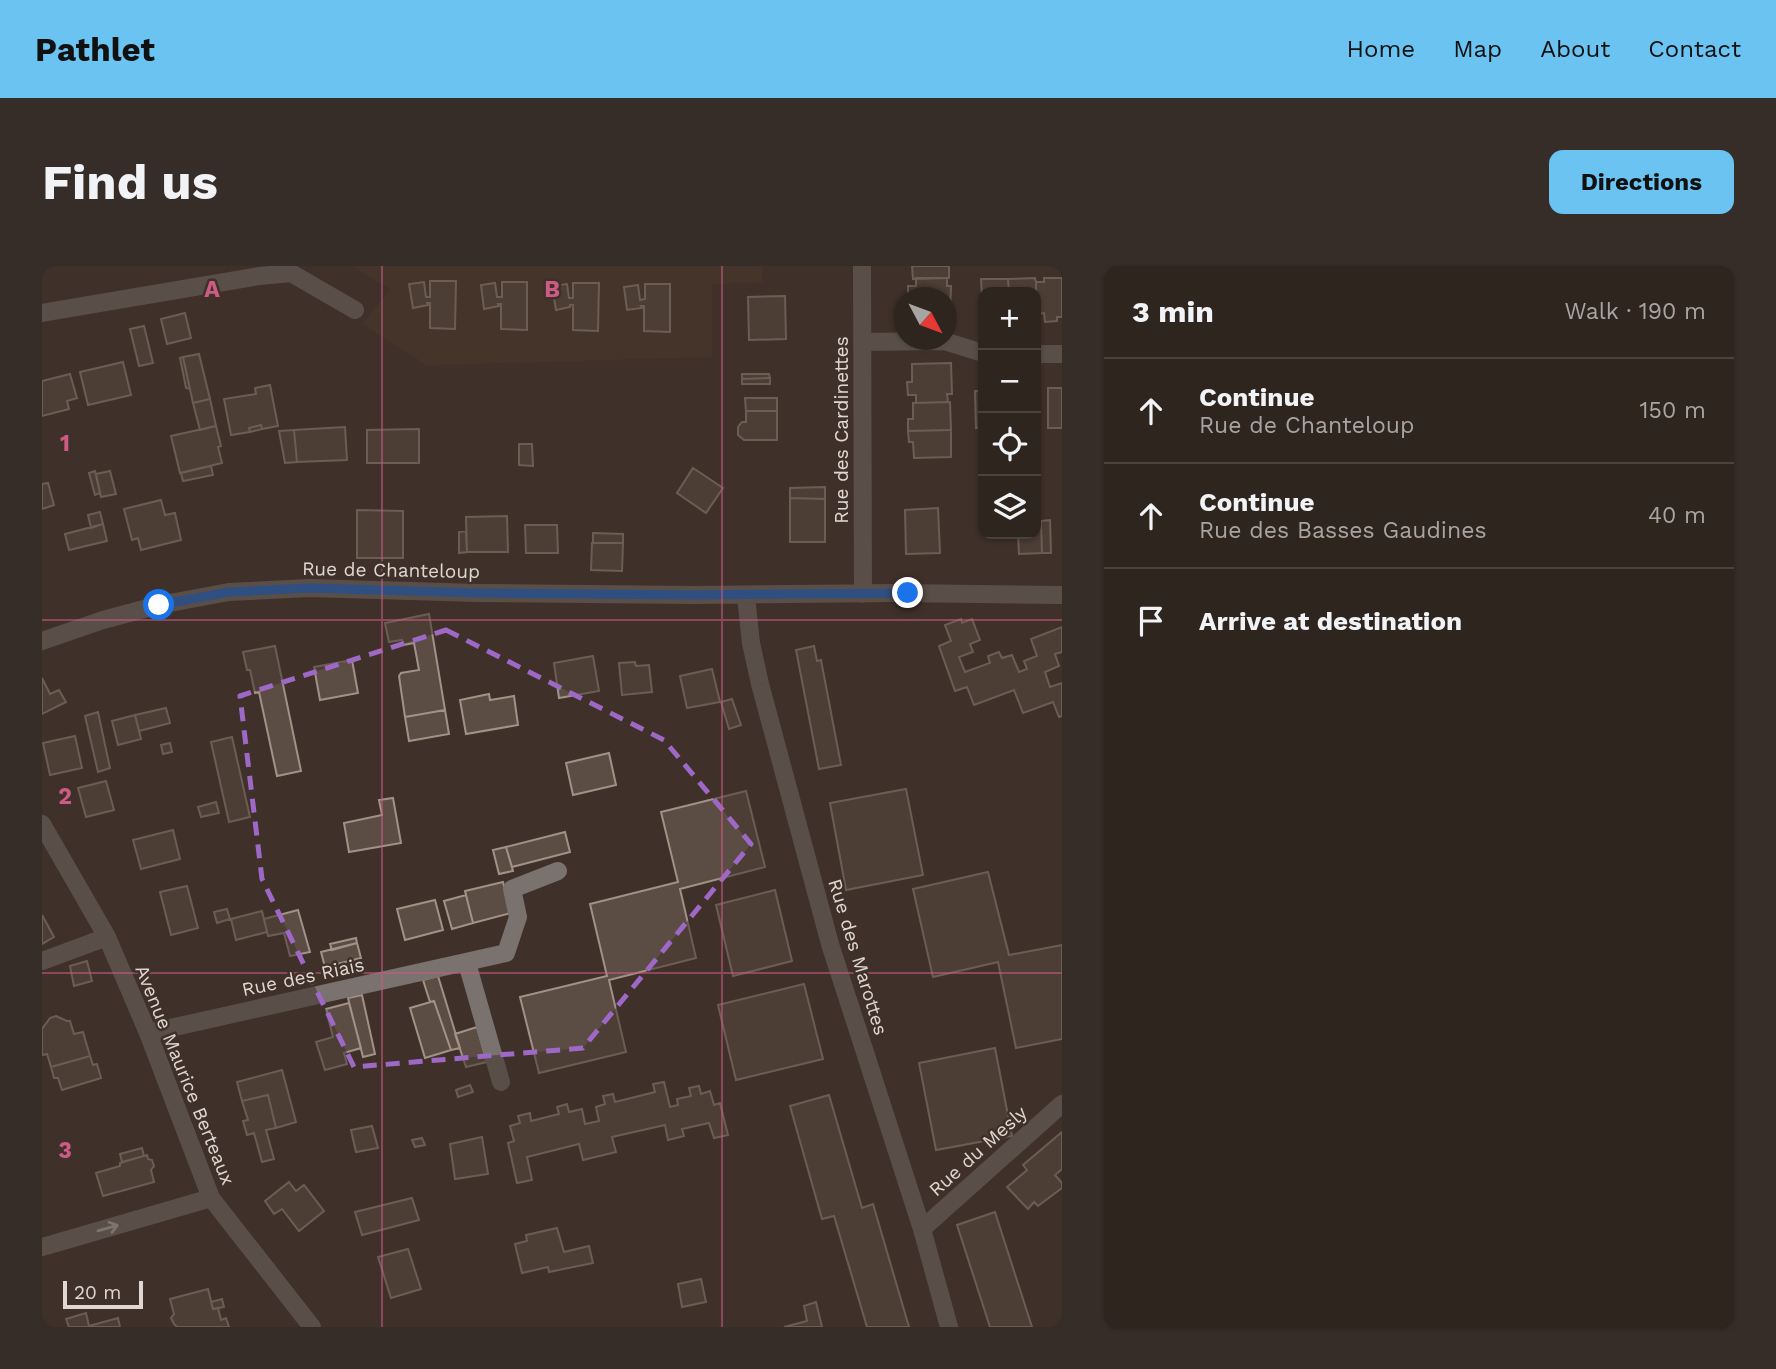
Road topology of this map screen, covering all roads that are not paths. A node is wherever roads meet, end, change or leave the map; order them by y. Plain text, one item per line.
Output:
1 (862, 266) edge
2 (355, 310) dead end
3 (42, 313) edge
4 (862, 342) junction
5 (978, 351) edge
6 (1041, 354) edge
7 (1062, 354) edge
8 (863, 594) junction
9 (1062, 595) edge
10 (746, 596) junction
11 (42, 640) edge
12 (42, 824) edge
13 (558, 871) dead end
14 (107, 937) junction
15 (42, 961) edge
16 (467, 962) junction
17 (148, 1033) junction
18 (501, 1082) dead end
19 (1062, 1104) edge
20 (211, 1198) junction
21 (922, 1229) junction
22 (42, 1247) edge
23 (312, 1327) edge
24 (949, 1327) edge

1 - 4 street, Rue des Cardinettes
2 - 3 street
4 - 5 street
4 - 8 street, Rue des Cardinettes
6 - 7 street
8 - 9 street, Rue de Chanteloup
8 - 10 street, Rue de Chanteloup
10 - 11 street, Rue de Chanteloup
10 - 21 street, Rue des Marottes
12 - 14 street, Avenue Maurice Berteaux
13 - 16 street, Rue des Riais
14 - 15 street
14 - 17 street, Avenue Maurice Berteaux
16 - 17 street, Rue des Riais
16 - 18 street
17 - 20 street, Avenue Maurice Berteaux
19 - 21 street, Rue du Mesly
22 -> 20 street
20 - 23 street, Avenue Maurice Berteaux
21 - 24 street, Rue des Marottes

